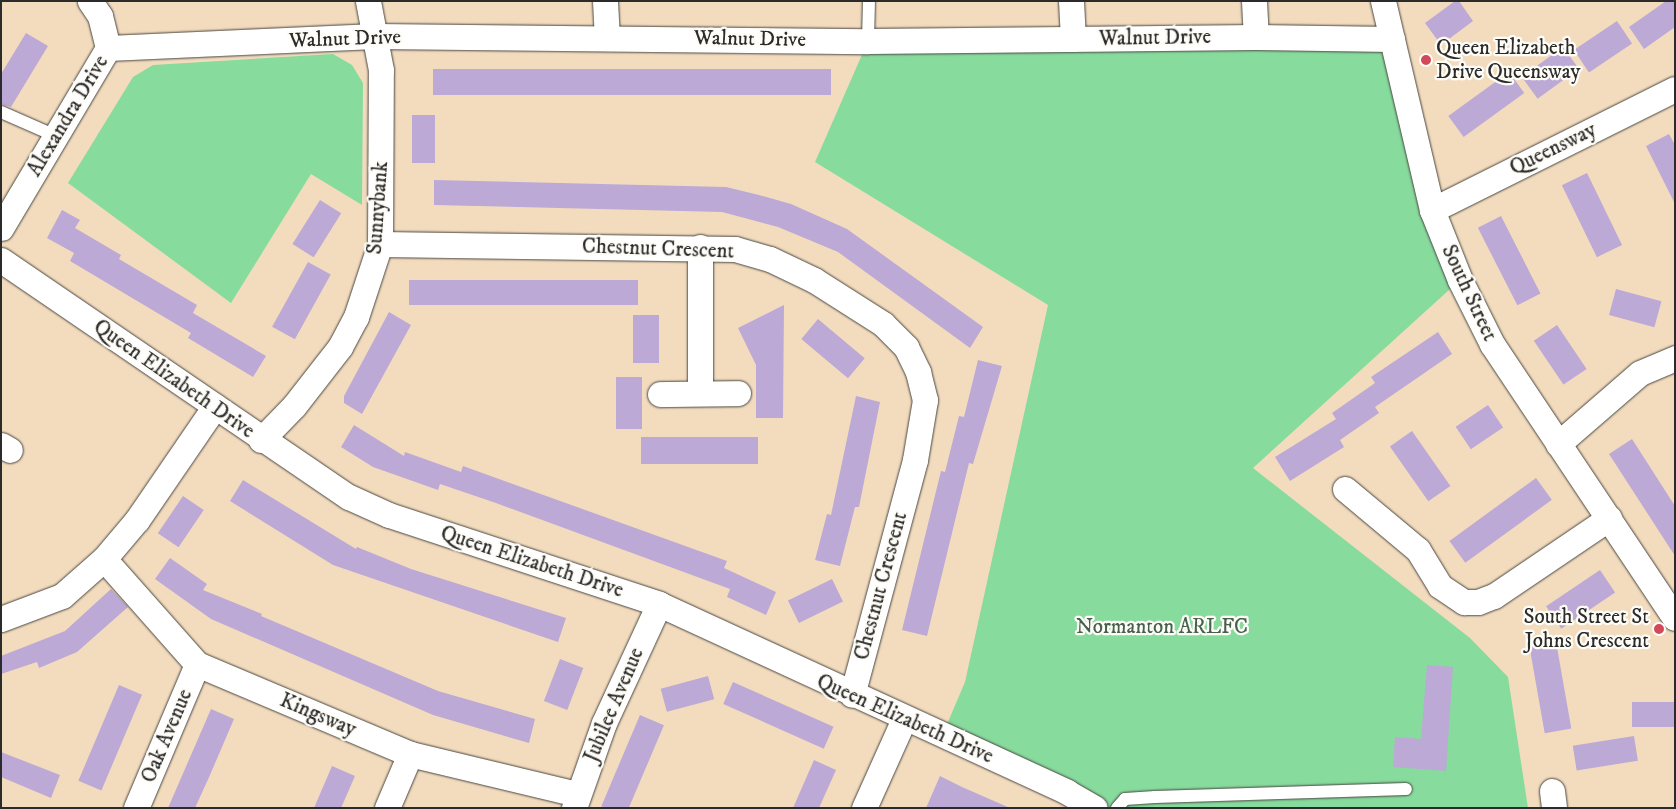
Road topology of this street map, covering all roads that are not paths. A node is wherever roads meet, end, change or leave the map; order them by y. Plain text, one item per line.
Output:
1 (90, 1) edge
2 (368, 1) edge
3 (605, 1) edge
4 (869, 1) edge
5 (1071, 1) edge
6 (1254, 1) edge
7 (1383, 1) edge
8 (375, 36) junction
9 (607, 37) junction
10 (1256, 37) junction
11 (1073, 39) junction
12 (1392, 40) junction
13 (868, 41) junction
14 (108, 48) junction
15 (1675, 90) edge
16 (1, 112) edge
17 (56, 136) junction
18 (1432, 210) junction
19 (1, 228) edge
20 (380, 244) junction
21 (700, 247) junction
22 (1, 260) edge
23 (1675, 358) edge
24 (738, 393) dead end
25 (660, 394) dead end
26 (700, 394) junction
27 (215, 406) junction
28 (261, 440) junction
29 (1558, 444) junction
30 (1345, 489) dead end
31 (1608, 518) junction
32 (104, 560) junction
33 (659, 604) junction
34 (1675, 618) edge
35 (1, 619) edge
36 (197, 664) junction
37 (852, 696) junction
38 (904, 719) junction
39 (410, 754) junction
40 (1406, 789) dead end
41 (575, 801) edge
42 (136, 808) edge
43 (387, 808) edge
44 (864, 808) edge
45 (1095, 808) edge
46 (1117, 808) edge

1 - 14 street, Alexandra Drive
2 - 8 street, Sunnybank
3 - 9 street
4 - 13 lane
5 - 11 street
6 - 10 street
7 - 12 street
8 - 9 street, Walnut Drive
8 - 14 street, Walnut Drive
8 - 20 street, Sunnybank
9 - 13 street, Walnut Drive
10 - 11 street, Walnut Drive
10 - 12 street, Walnut Drive
11 - 13 street, Walnut Drive
12 - 18 street, South Street
14 - 17 street, Alexandra Drive
15 - 18 street, Queensway
16 - 17 lane
17 - 19 street, Alexandra Drive
18 - 29 street, South Street
20 - 21 street, Chestnut Crescent
20 - 28 street, Sunnybank
21 - 26 street
21 - 37 street, Chestnut Crescent
22 - 27 street, Queen Elizabeth Drive
23 - 29 street
24 - 26 street
25 - 26 street
27 - 28 street, Queen Elizabeth Drive
27 - 32 street
28 - 33 street, Queen Elizabeth Drive
29 - 31 street, South Street
30 - 31 street
31 - 34 street, South Street
32 - 35 street
32 - 36 street, Kingsway
33 - 37 street, Queen Elizabeth Drive
33 - 41 street, Jubilee Avenue
36 - 39 street, Kingsway
36 - 42 street, Oak Avenue
37 - 38 street, Queen Elizabeth Drive
38 - 44 street
38 - 45 street, Queen Elizabeth Drive
39 - 41 street, Kingsway
39 - 43 street
40 - 46 lane

